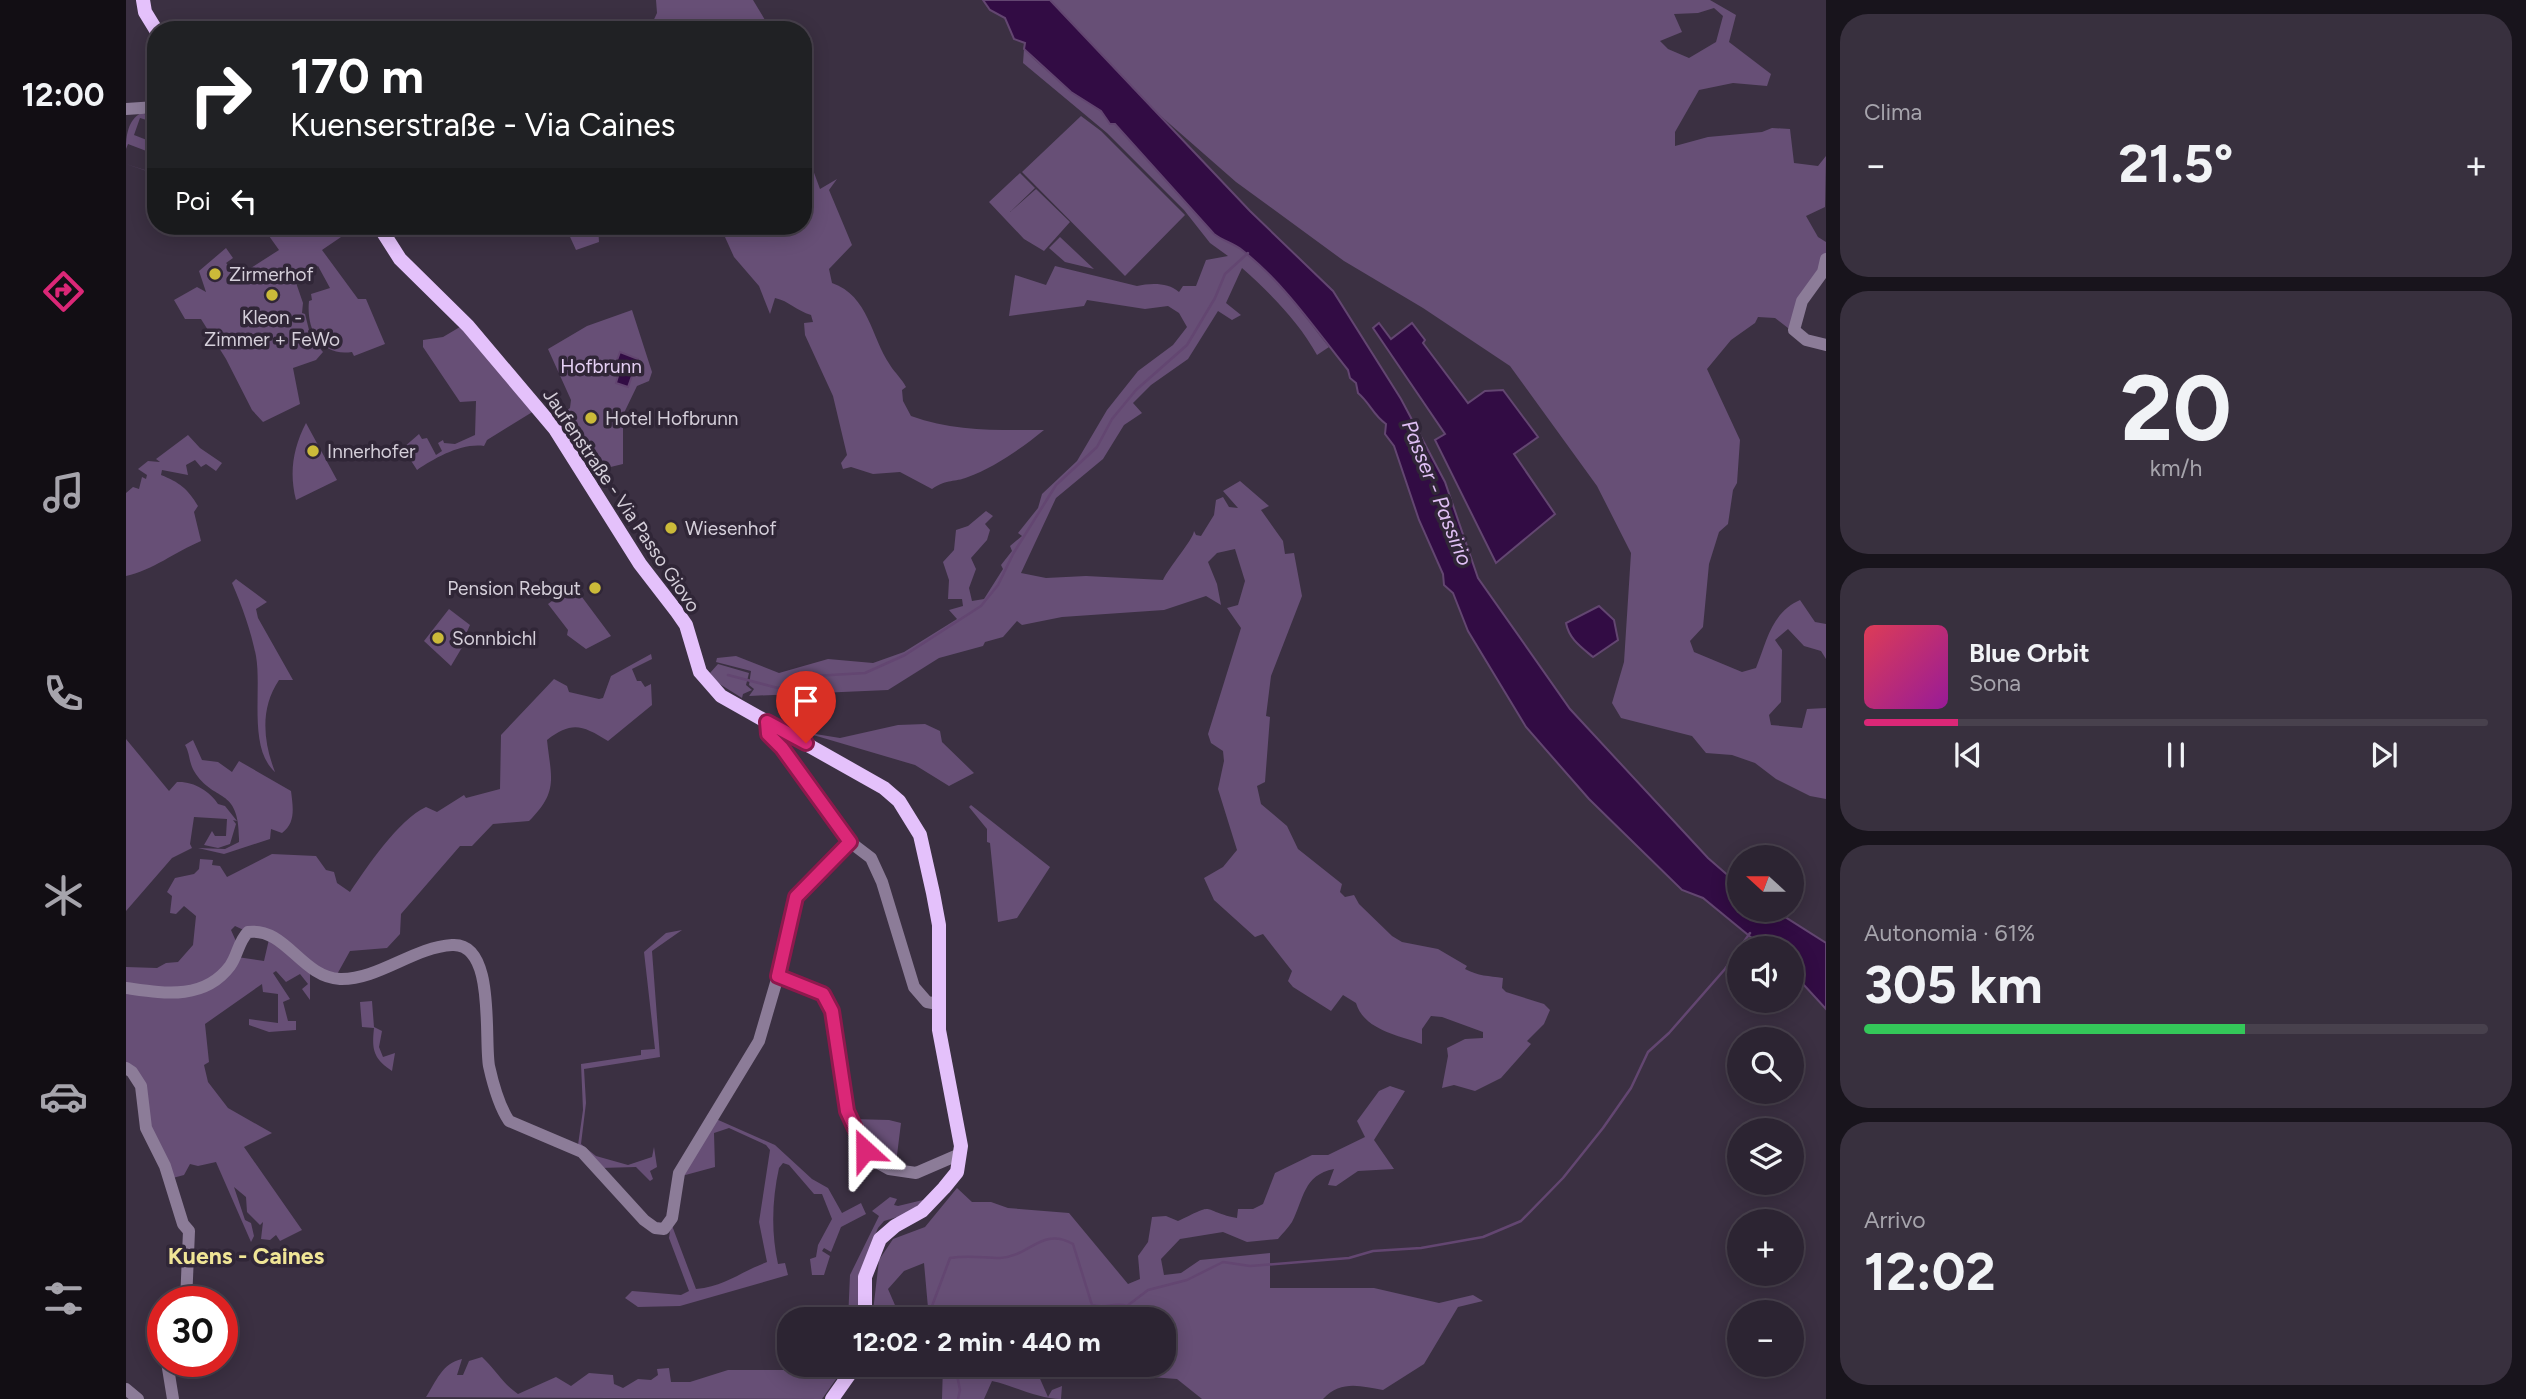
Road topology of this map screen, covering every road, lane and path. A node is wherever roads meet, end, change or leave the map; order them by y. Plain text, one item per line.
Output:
1 (143, 0) edge
2 (150, 21) edge
3 (147, 108) edge
4 (126, 109) edge
5 (385, 235) edge
6 (1826, 258) edge
7 (1826, 345) edge
8 (767, 722) junction
9 (850, 842) junction
10 (778, 976) junction
11 (126, 988) edge
12 (938, 1004) junction
13 (126, 1068) edge
14 (960, 1154) junction
15 (187, 1286) edge
16 (865, 1307) edge
17 (169, 1377) edge
18 (848, 1377) edge
19 (126, 1389) edge
20 (138, 1399) edge
21 (173, 1399) edge
22 (832, 1399) edge

1 - 2 main road
3 - 4 street
5 - 8 main road, Jaufenstraße - Via Passo Giovo
6 - 7 street
8 - 9 street
8 - 12 main road, Jaufenstraße - Via Passo Giovo
9 - 10 street
9 - 12 street
10 - 11 street
10 - 14 street
12 - 14 main road, Jaufenstraße - Via Passo Giovo
13 - 15 street
14 - 16 main road, Jaufenstraße - Via Passo Giovo
17 - 21 street
18 - 22 main road
19 - 20 street

